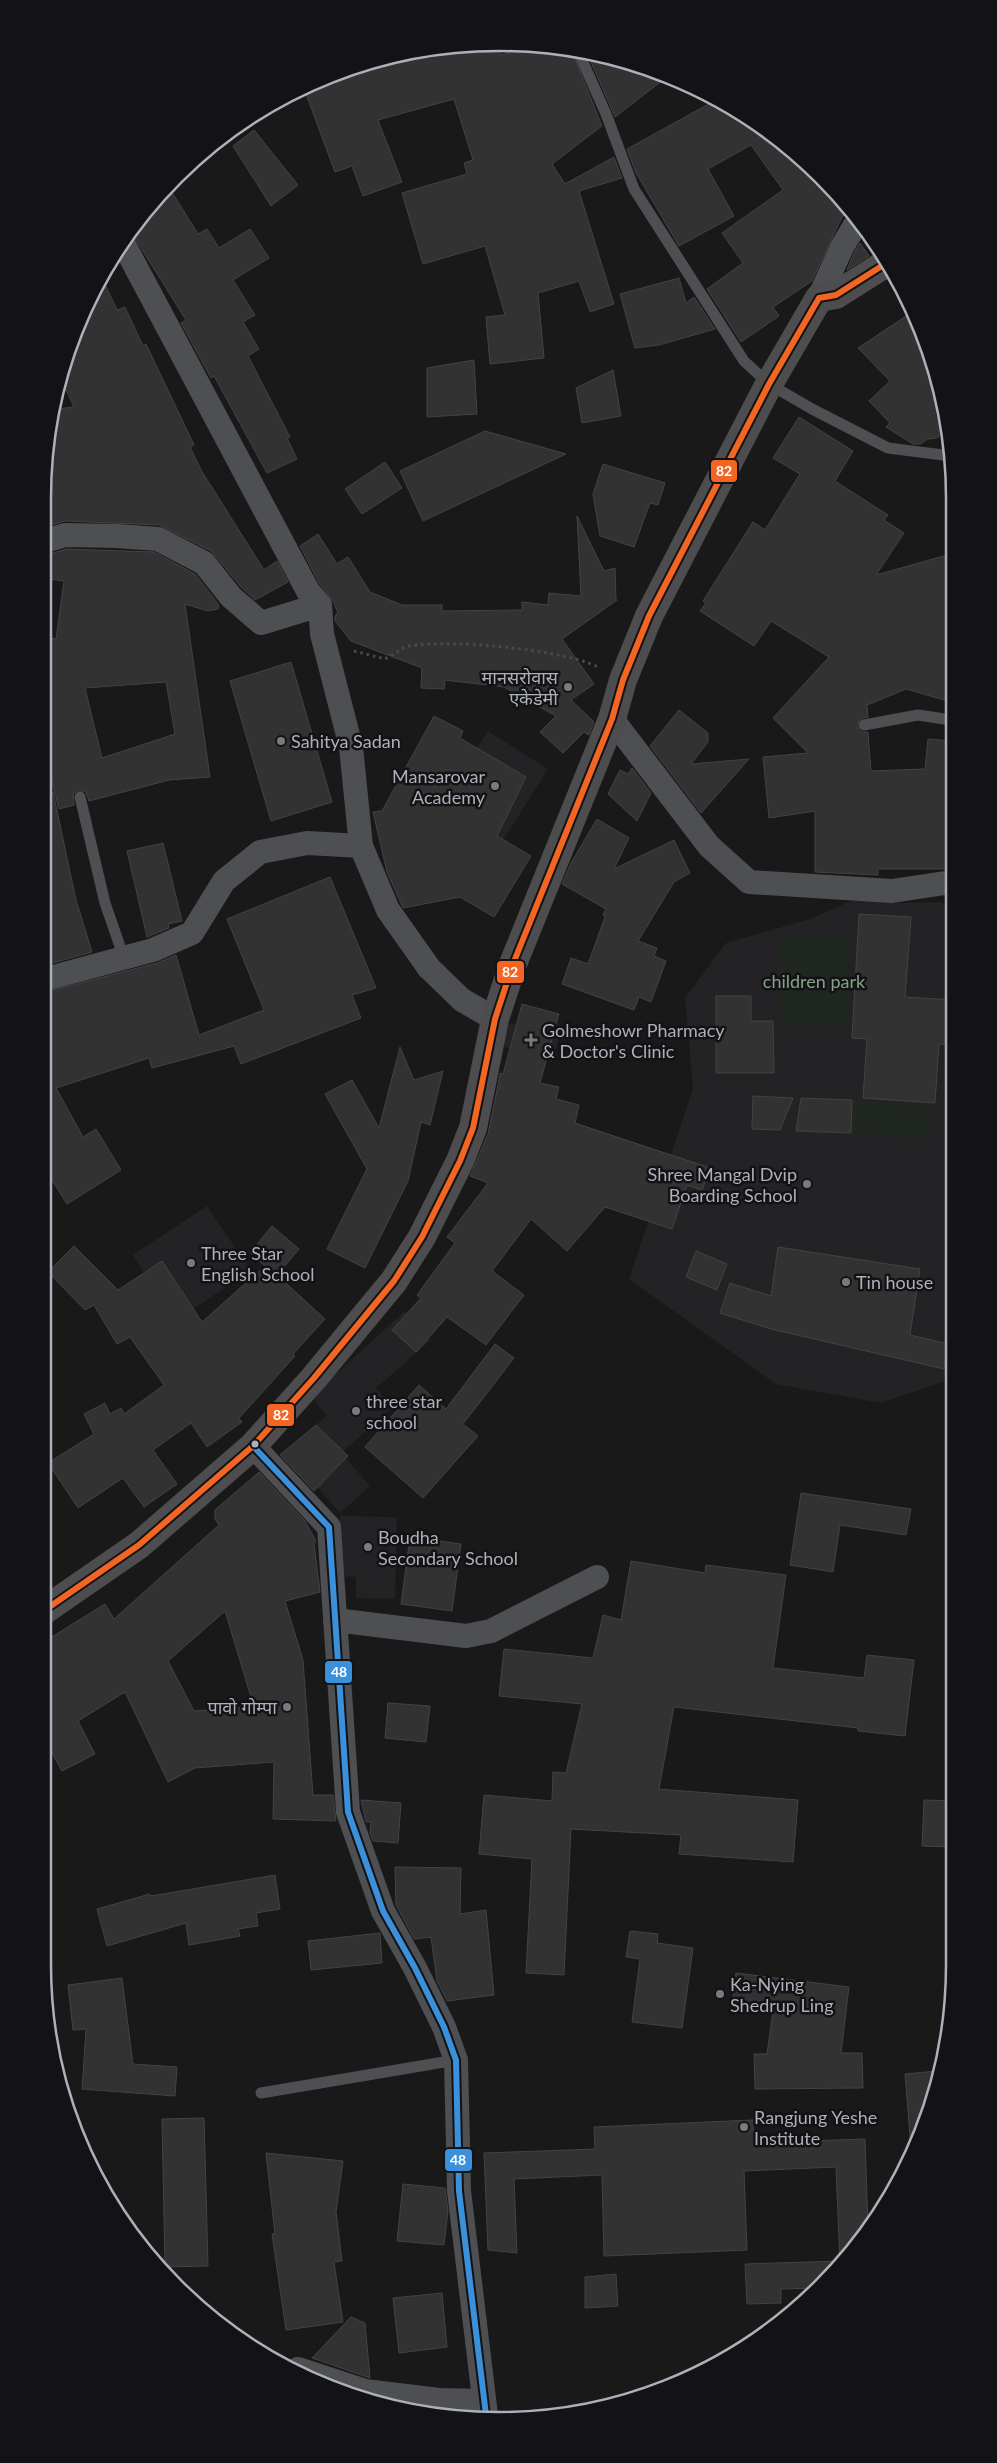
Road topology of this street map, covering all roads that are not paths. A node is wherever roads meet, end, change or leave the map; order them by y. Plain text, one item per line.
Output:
1 (582, 59) edge
2 (854, 228) edge
3 (127, 250) edge
4 (881, 267) edge
5 (820, 298) junction
6 (769, 384) junction
7 (944, 455) edge
8 (51, 539) edge
9 (320, 604) junction
10 (612, 719) junction
11 (946, 719) edge
12 (864, 725) dead end
13 (80, 797) dead end
14 (361, 846) junction
15 (946, 883) edge
16 (124, 958) junction
17 (51, 978) edge
18 (495, 1019) junction
19 (253, 1446) junction
20 (597, 1577) dead end
21 (51, 1606) edge
22 (335, 1620) junction
23 (456, 2060) junction
24 (261, 2093) dead end
25 (338, 2382) edge
26 (485, 2408) edge

1 - 6 lane
2 - 5 street
3 - 9 street
4 - 5 main road
5 - 6 main road
6 - 7 lane
6 - 10 main road
8 - 9 street
9 - 14 street
10 - 15 street
10 - 18 main road
11 - 12 lane
13 - 16 lane
14 - 16 street
14 - 18 street
16 - 17 street
18 - 19 main road
19 - 21 main road
19 - 22 street
20 - 22 street
22 - 23 street
23 - 24 lane
23 - 26 street
25 - 26 street

